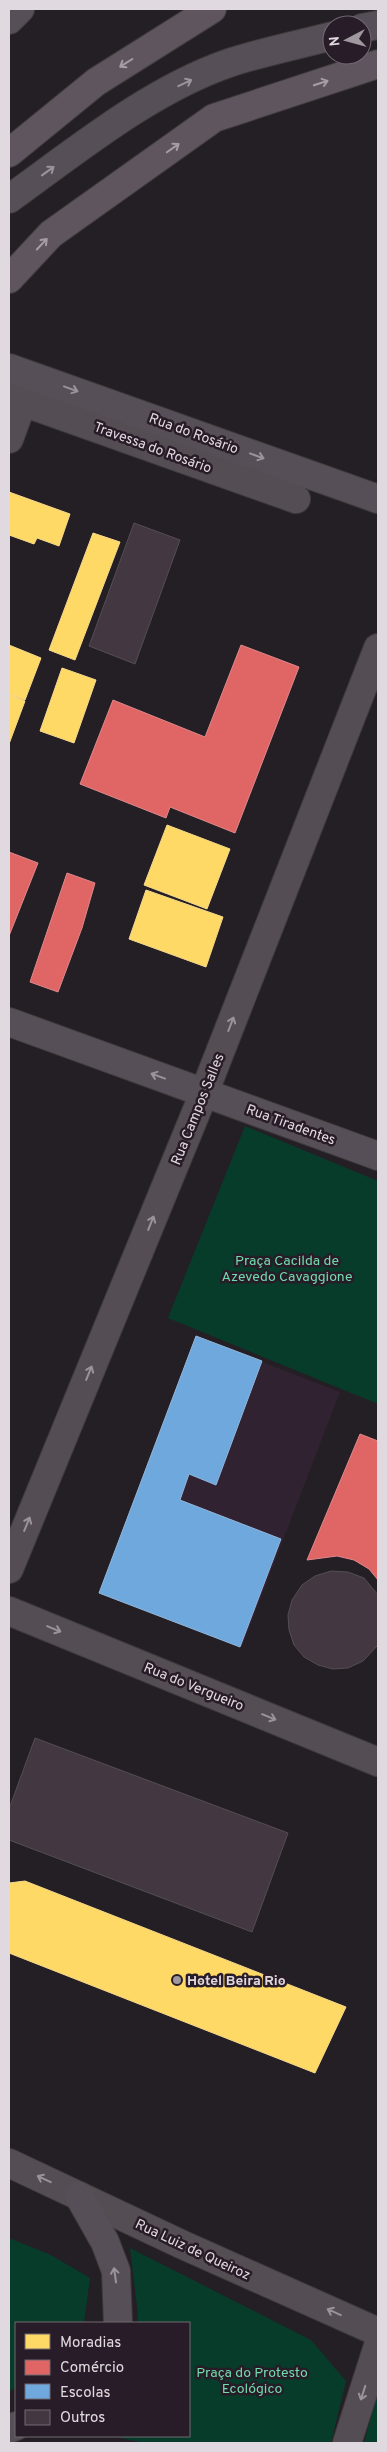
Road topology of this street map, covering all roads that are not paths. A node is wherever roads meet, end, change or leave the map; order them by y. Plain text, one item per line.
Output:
1 (20, 9) edge
2 (212, 9) edge
3 (9, 20) edge
4 (322, 39) edge
5 (378, 64) edge
6 (9, 153) edge
7 (9, 199) edge
8 (9, 279) edge
9 (17, 371) edge
10 (16, 399) edge
11 (9, 439) edge
12 (296, 499) dead end
13 (378, 499) edge
14 (378, 648) edge
15 (9, 1022) edge
16 (204, 1093) junction
17 (378, 1156) edge
18 (9, 1569) edge
19 (9, 1610) edge
20 (378, 1762) edge
21 (9, 2163) edge
22 (79, 2196) junction
23 (118, 2322) edge
24 (378, 2332) edge
25 (378, 2346) edge
26 (347, 2443) edge

1 - 3 street
2 -> 6 main road
7 -> 4 street
8 -> 5 main road
9 -> 13 street, Rua do Rosário
10 - 11 street
10 - 12 street, Travessa do Rosário
16 -> 14 street, Rua Campos Salles
16 -> 15 street, Rua Tiradentes
16 - 17 street, Rua Tiradentes
18 -> 16 street, Rua Campos Salles
19 -> 20 street, Rua do Vergueiro
22 -> 21 street, Rua Luiz de Queiroz
23 -> 22 street
24 -> 22 street, Rua Luiz de Queiroz
25 -> 26 street

